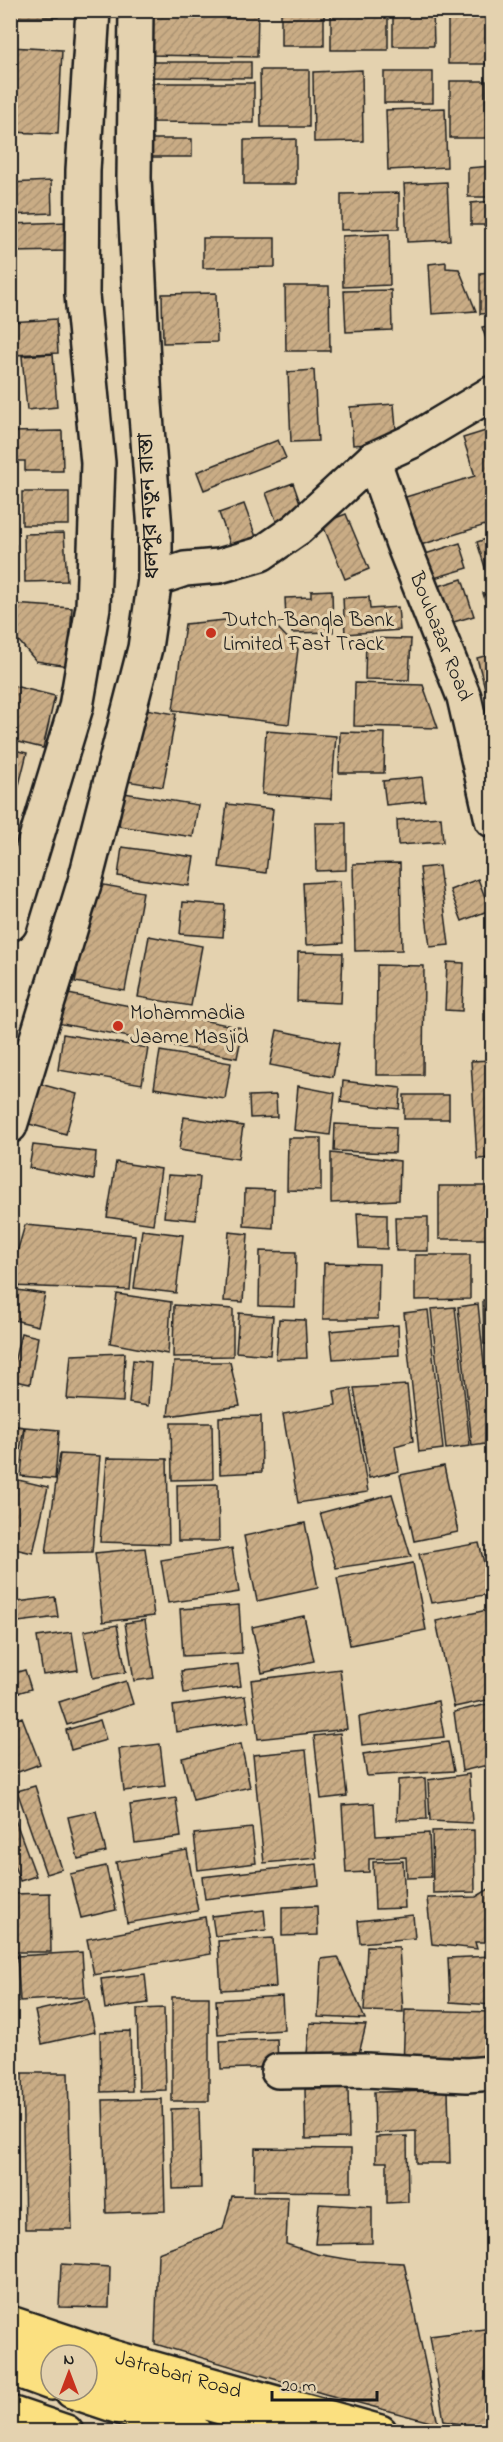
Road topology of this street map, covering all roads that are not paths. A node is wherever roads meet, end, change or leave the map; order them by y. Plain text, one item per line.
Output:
1 (93, 10) edge
2 (136, 10) edge
3 (492, 393) edge
4 (373, 459) junction
5 (155, 579) junction
6 (492, 820) edge
7 (10, 924) edge
8 (10, 1126) edge
9 (278, 2071) dead end
10 (492, 2073) edge
11 (10, 2323) edge
12 (10, 2346) edge
13 (39, 2354) edge
14 (10, 2368) edge
15 (99, 2372) edge
16 (39, 2379) edge
17 (99, 2400) edge
18 (10, 2413) edge
19 (66, 2432) edge
20 (194, 2432) edge
21 (308, 2432) edge
22 (380, 2432) edge

1 - 7 main road
2 - 5 main road, ধলপুর নতুন রাস্তা
3 - 4 main road
4 - 5 main road
4 - 6 main road, Boubazar Road
5 - 8 main road, ধলপুর নতুন রাস্তা
9 - 10 main road
11 - 22 main road, Jatrabari Road
12 - 13 main road
14 - 16 main road
15 - 21 main road
17 - 20 main road
18 - 19 main road

